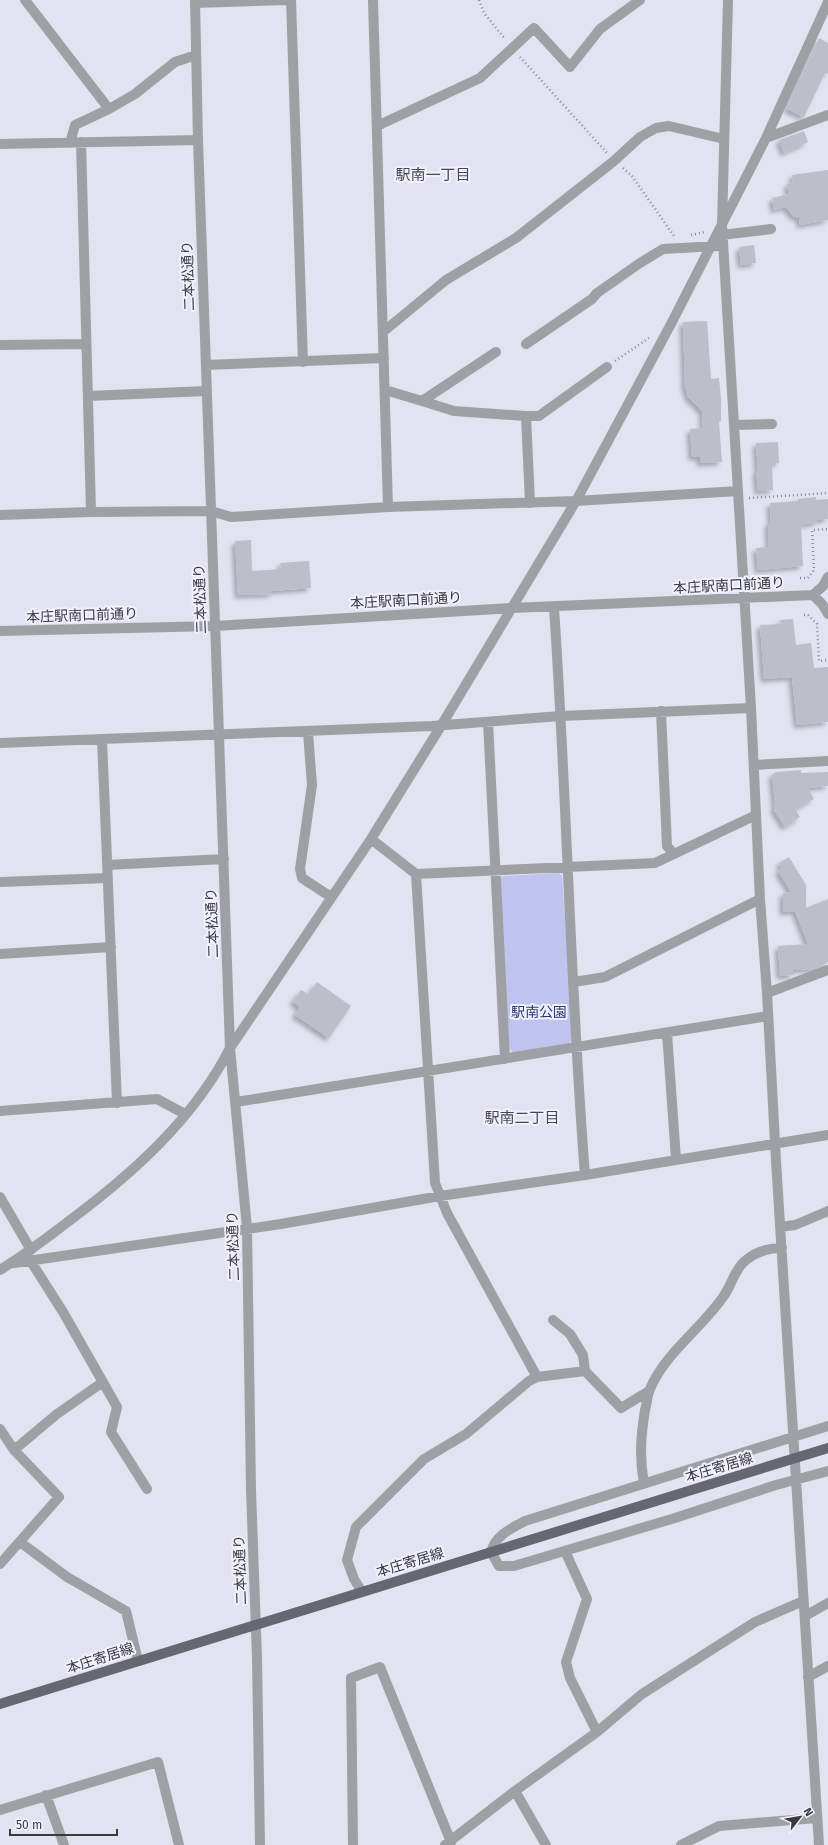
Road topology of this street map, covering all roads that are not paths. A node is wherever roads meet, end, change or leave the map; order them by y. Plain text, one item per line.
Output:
1 (25, 0) edge
2 (289, 0) edge
3 (373, 0) edge
4 (640, 0) edge
5 (728, 0) edge
6 (195, 2) edge
7 (828, 2) edge
8 (196, 55) junction
9 (109, 109) junction
10 (828, 115) edge
11 (377, 126) junction
12 (766, 138) junction
13 (724, 139) junction
14 (198, 140) junction
15 (81, 142) junction
16 (70, 143) junction
17 (0, 144) edge
18 (771, 229) dead end
19 (722, 235) junction
20 (711, 246) junction
21 (383, 332) junction
22 (86, 344) junction
23 (526, 344) dead end
24 (0, 345) edge
25 (496, 352) dead end
26 (384, 358) junction
27 (303, 362) junction
28 (206, 365) junction
29 (607, 367) road end
30 (385, 390) junction
31 (207, 391) junction
32 (88, 396) junction
33 (422, 401) junction
34 (526, 416) junction
35 (772, 424) dead end
36 (734, 425) junction
37 (738, 491) junction
38 (576, 501) junction
39 (530, 503) junction
40 (388, 507) junction
41 (211, 511) junction
42 (91, 512) junction
43 (0, 515) edge
44 (828, 577) edge
45 (813, 595) junction
46 (744, 598) junction
47 (512, 608) junction
48 (554, 608) junction
49 (828, 614) edge
50 (215, 626) junction
51 (0, 631) edge
52 (751, 708) junction
53 (661, 711) junction
54 (561, 716) junction
55 (488, 722) junction
56 (441, 726) junction
57 (308, 732) junction
58 (219, 735) junction
59 (102, 739) junction
60 (0, 743) edge
61 (828, 761) edge
62 (754, 765) junction
63 (756, 815) junction
64 (370, 839) junction
65 (674, 854) junction
66 (224, 859) junction
67 (108, 865) junction
68 (567, 866) junction
69 (496, 870) junction
70 (416, 874) junction
71 (108, 878) junction
72 (0, 882) edge
73 (331, 897) junction
74 (760, 899) junction
75 (111, 947) junction
76 (0, 954) edge
77 (828, 970) edge
78 (574, 982) junction
79 (767, 992) junction
80 (768, 1016) junction
81 (667, 1033) junction
82 (577, 1046) junction
83 (230, 1048) junction
84 (505, 1059) junction
85 (428, 1072) junction
86 (236, 1102) junction
87 (117, 1103) junction
88 (0, 1111) edge
89 (185, 1114) junction
90 (828, 1135) edge
91 (775, 1144) junction
92 (676, 1159) junction
93 (585, 1175) junction
94 (440, 1196) junction
95 (0, 1197) edge
96 (828, 1210) edge
97 (780, 1227) junction
98 (247, 1228) junction
99 (782, 1248) junction
100 (31, 1250) junction
101 (30, 1260) junction
102 (10, 1264) junction
103 (0, 1270) edge
104 (553, 1320) dead end
105 (585, 1371) junction
106 (537, 1377) junction
107 (103, 1382) junction
108 (649, 1391) junction
109 (828, 1426) edge
110 (0, 1429) edge
111 (794, 1437) junction
112 (828, 1448) edge
113 (14, 1450) junction
114 (828, 1471) edge
115 (796, 1480) junction
116 (644, 1483) junction
117 (147, 1489) dead end
118 (20, 1542) junction
119 (565, 1551) junction
120 (491, 1552) junction
121 (0, 1564) edge
122 (362, 1592) junction
123 (803, 1601) junction
124 (828, 1603) edge
125 (805, 1616) junction
126 (256, 1625) junction
127 (138, 1661) junction
128 (828, 1666) edge
129 (808, 1677) junction
130 (0, 1704) edge
131 (597, 1732) junction
132 (515, 1791) junction
133 (46, 1795) junction
134 (0, 1810) edge
135 (817, 1818) junction
136 (692, 1842) edge
137 (448, 1843) edge
138 (64, 1845) edge
139 (178, 1845) edge
140 (260, 1845) edge
141 (353, 1845) edge
142 (546, 1845) edge
143 (681, 1845) edge
144 (819, 1845) edge

1 - 9 street
2 - 6 street
2 - 27 street
3 - 11 street
4 - 11 street
5 - 13 street
6 - 8 street, 二本松通り
7 - 12 street
8 - 9 street
8 - 14 street, 二本松通り
9 - 16 street
10 - 12 street
11 - 21 street
12 - 19 street
13 - 19 street
13 - 21 street
14 - 15 street
14 - 28 street, 二本松通り
15 - 16 street
15 - 22 street
16 - 17 street
18 - 19 street
19 - 20 street
19 - 20 street
19 - 36 street
20 - 23 street
20 - 38 street
21 - 26 street
22 - 24 street
22 - 32 street
25 - 33 street
26 - 27 street
26 - 30 street
27 - 28 street
28 - 31 street, 二本松通り
29 - 34 street
30 - 33 street
30 - 40 street
31 - 32 street
31 - 41 street, 二本松通り
32 - 42 street
33 - 34 street
34 - 39 street
35 - 36 street
36 - 37 street
37 - 38 street
37 - 46 street
38 - 39 street
38 - 47 street
39 - 40 street
40 - 41 street
41 - 42 street
41 - 50 street, 二本松通り
42 - 43 street
44 - 45 street
45 - 46 street, 本庄駅南口前通り
45 - 49 street
46 - 48 street, 本庄駅南口前通り
46 - 52 street
47 - 48 street, 本庄駅南口前通り
47 - 50 street, 本庄駅南口前通り
47 - 56 street
48 - 54 street
50 - 51 street, 本庄駅南口前通り
50 - 58 street, 二本松通り
52 - 53 street
52 - 62 street
53 - 54 street
53 - 65 street
54 - 55 street
54 - 68 street
55 - 56 street
55 - 69 street
56 - 57 street
56 - 64 street
57 - 58 street
57 - 73 street
58 - 59 street
58 - 66 street, 二本松通り
59 - 60 street
59 - 67 street
61 - 62 street
62 - 63 street
63 - 65 street
63 - 74 street
64 - 70 street
64 - 73 street
65 - 68 street
66 - 67 street
66 - 83 street, 二本松通り
67 - 71 street
68 - 69 street
68 - 78 street
69 - 70 street
69 - 84 street
70 - 85 street
71 - 72 street
71 - 75 street
73 - 83 street
74 - 78 street
74 - 79 street
75 - 76 street
75 - 87 street
77 - 79 street
78 - 82 street
79 - 80 street
80 - 81 street
80 - 91 street
81 - 82 street
81 - 92 street
82 - 84 street
82 - 93 street
83 - 86 street, 二本松通り
83 - 89 street
84 - 85 street
85 - 86 street
85 - 94 street
86 - 98 street, 二本松通り
87 - 88 street
87 - 89 street
89 - 100 street
90 - 91 street
91 - 92 street
91 - 97 street
92 - 93 street
93 - 94 street
94 - 98 street
94 - 106 street
95 - 100 street
96 - 97 street
97 - 99 street
98 - 101 street
98 - 126 street, 二本松通り
99 - 108 street
99 - 111 street
100 - 102 street
101 - 102 street
101 - 107 street
102 - 103 street
104 - 105 street
105 - 106 street
105 - 108 street
106 - 122 street
107 - 113 street
107 - 117 street
108 - 116 street
109 - 111 street
110 - 113 street
111 - 115 street
111 - 116 street
112 - 120 main road, 本庄寄居線, bridge
113 - 118 street
114 - 115 street
115 - 119 street
115 - 123 street
116 - 120 street
118 - 121 street
118 - 127 street
119 - 120 street
119 - 131 street
120 - 122 main road, 本庄寄居線
122 - 126 main road, 本庄寄居線
123 - 125 street
123 - 131 street
124 - 125 street
125 - 129 street
126 - 127 main road, 本庄寄居線
126 - 140 street, 二本松通り
127 - 130 main road, 本庄寄居線
128 - 129 street
129 - 135 street
131 - 132 street
132 - 137 street
132 - 142 street
133 - 134 street
133 - 138 street
133 - 139 street
135 - 136 street
135 - 144 street
136 - 143 street
137 - 141 street

